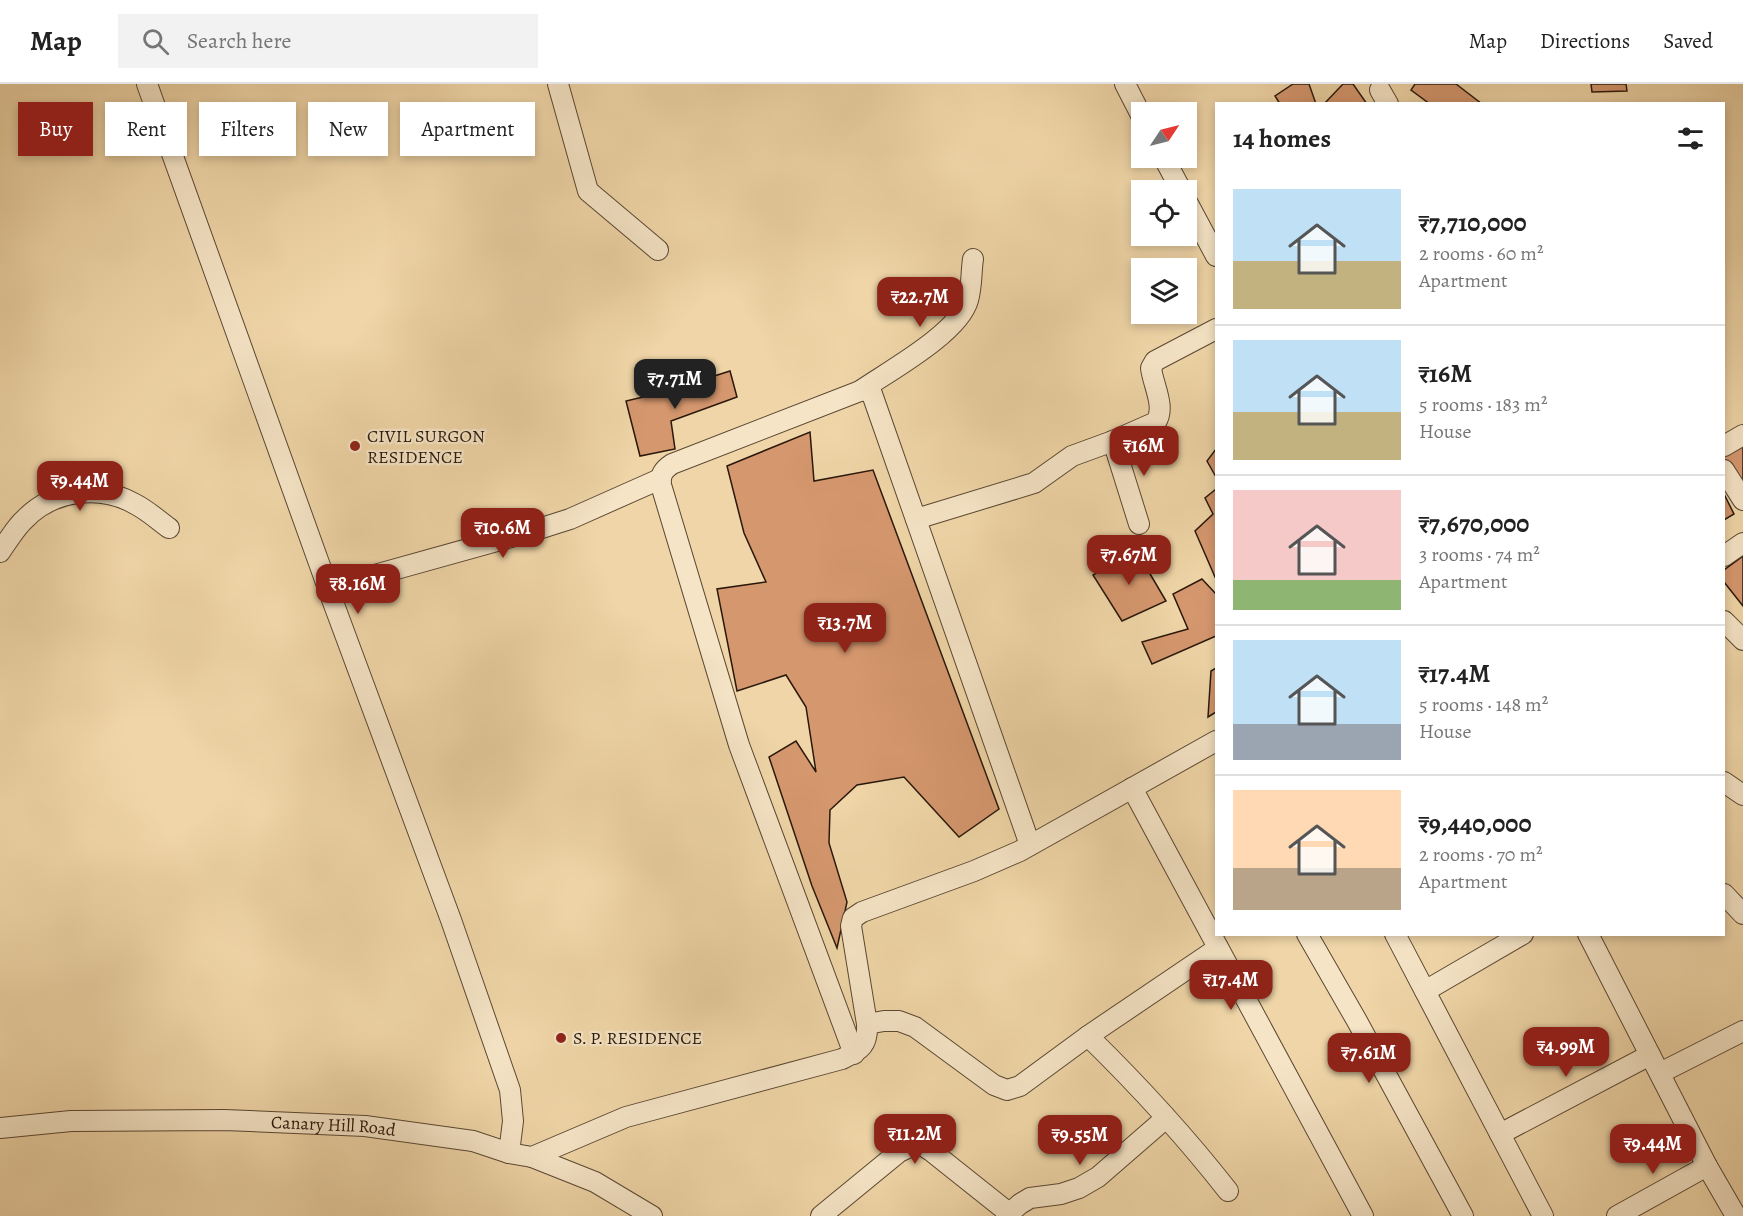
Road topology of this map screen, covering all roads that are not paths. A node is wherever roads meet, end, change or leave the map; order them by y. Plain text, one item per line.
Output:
1 (147, 84) edge
2 (558, 84) edge
3 (1125, 84) edge
4 (1134, 102) edge
5 (1197, 221) edge
6 (658, 250) dead end
7 (1215, 254) edge
8 (973, 259) dead end
9 (1215, 330) edge
10 (860, 391) junction
11 (1743, 435) edge
12 (1113, 441) junction
13 (1725, 445) edge
14 (1725, 472) edge
15 (660, 479) junction
16 (1743, 500) edge
17 (916, 519) junction
18 (1140, 524) dead end
19 (169, 528) dead end
20 (1743, 543) edge
21 (0, 552) edge
22 (1725, 555) edge
23 (328, 588) junction
24 (1725, 622) edge
25 (1743, 640) edge
26 (1215, 746) edge
27 (1725, 783) edge
28 (1132, 788) junction
29 (1743, 795) edge
30 (1030, 845) junction
31 (1725, 895) edge
32 (1743, 914) edge
33 (1308, 936) edge
34 (1396, 936) edge
35 (1520, 936) edge
36 (1589, 936) edge
37 (1218, 948) junction
38 (1425, 991) junction
39 (867, 1024) junction
40 (1743, 1030) edge
41 (1088, 1036) junction
42 (854, 1054) junction
43 (1650, 1055) junction
44 (1659, 1073) junction
45 (1166, 1118) junction
46 (0, 1128) edge
47 (1500, 1134) junction
48 (509, 1154) junction
49 (532, 1157) junction
50 (1707, 1166) junction
51 (1228, 1191) dead end
52 (1738, 1214) edge
53 (1008, 1215) edge
54 (652, 1216) edge
55 (821, 1216) edge
56 (1363, 1216) edge
57 (1463, 1216) edge
58 (1543, 1216) edge
59 (1617, 1216) edge

1 - 23 street
2 - 6 street
3 - 4 street
5 - 7 street
8 - 10 street
9 - 12 street
10 - 15 street
10 - 17 street
11 - 13 street
12 - 17 street
12 - 18 street
14 - 16 street
15 - 23 street
15 - 42 street
17 - 30 street
19 - 21 street
20 - 22 street
23 - 48 street
24 - 25 street
26 - 28 street
27 - 29 street
28 - 30 street
28 - 37 street
30 - 39 street
31 - 32 street
33 - 57 street
34 - 38 street
35 - 38 street
36 - 43 street
37 - 41 street
37 - 56 street
38 - 47 street
39 - 41 street
39 - 42 street
40 - 44 street
41 - 45 street
42 - 49 street
43 - 44 street
43 - 47 street
44 - 50 street
45 - 51 street
45 - 53 street
46 - 48 street, Canary Hill Road
47 - 58 street
48 - 49 street, Canary Hill Road
49 - 54 street, Canary Hill Road
50 - 52 street
50 - 59 street
53 - 55 street

